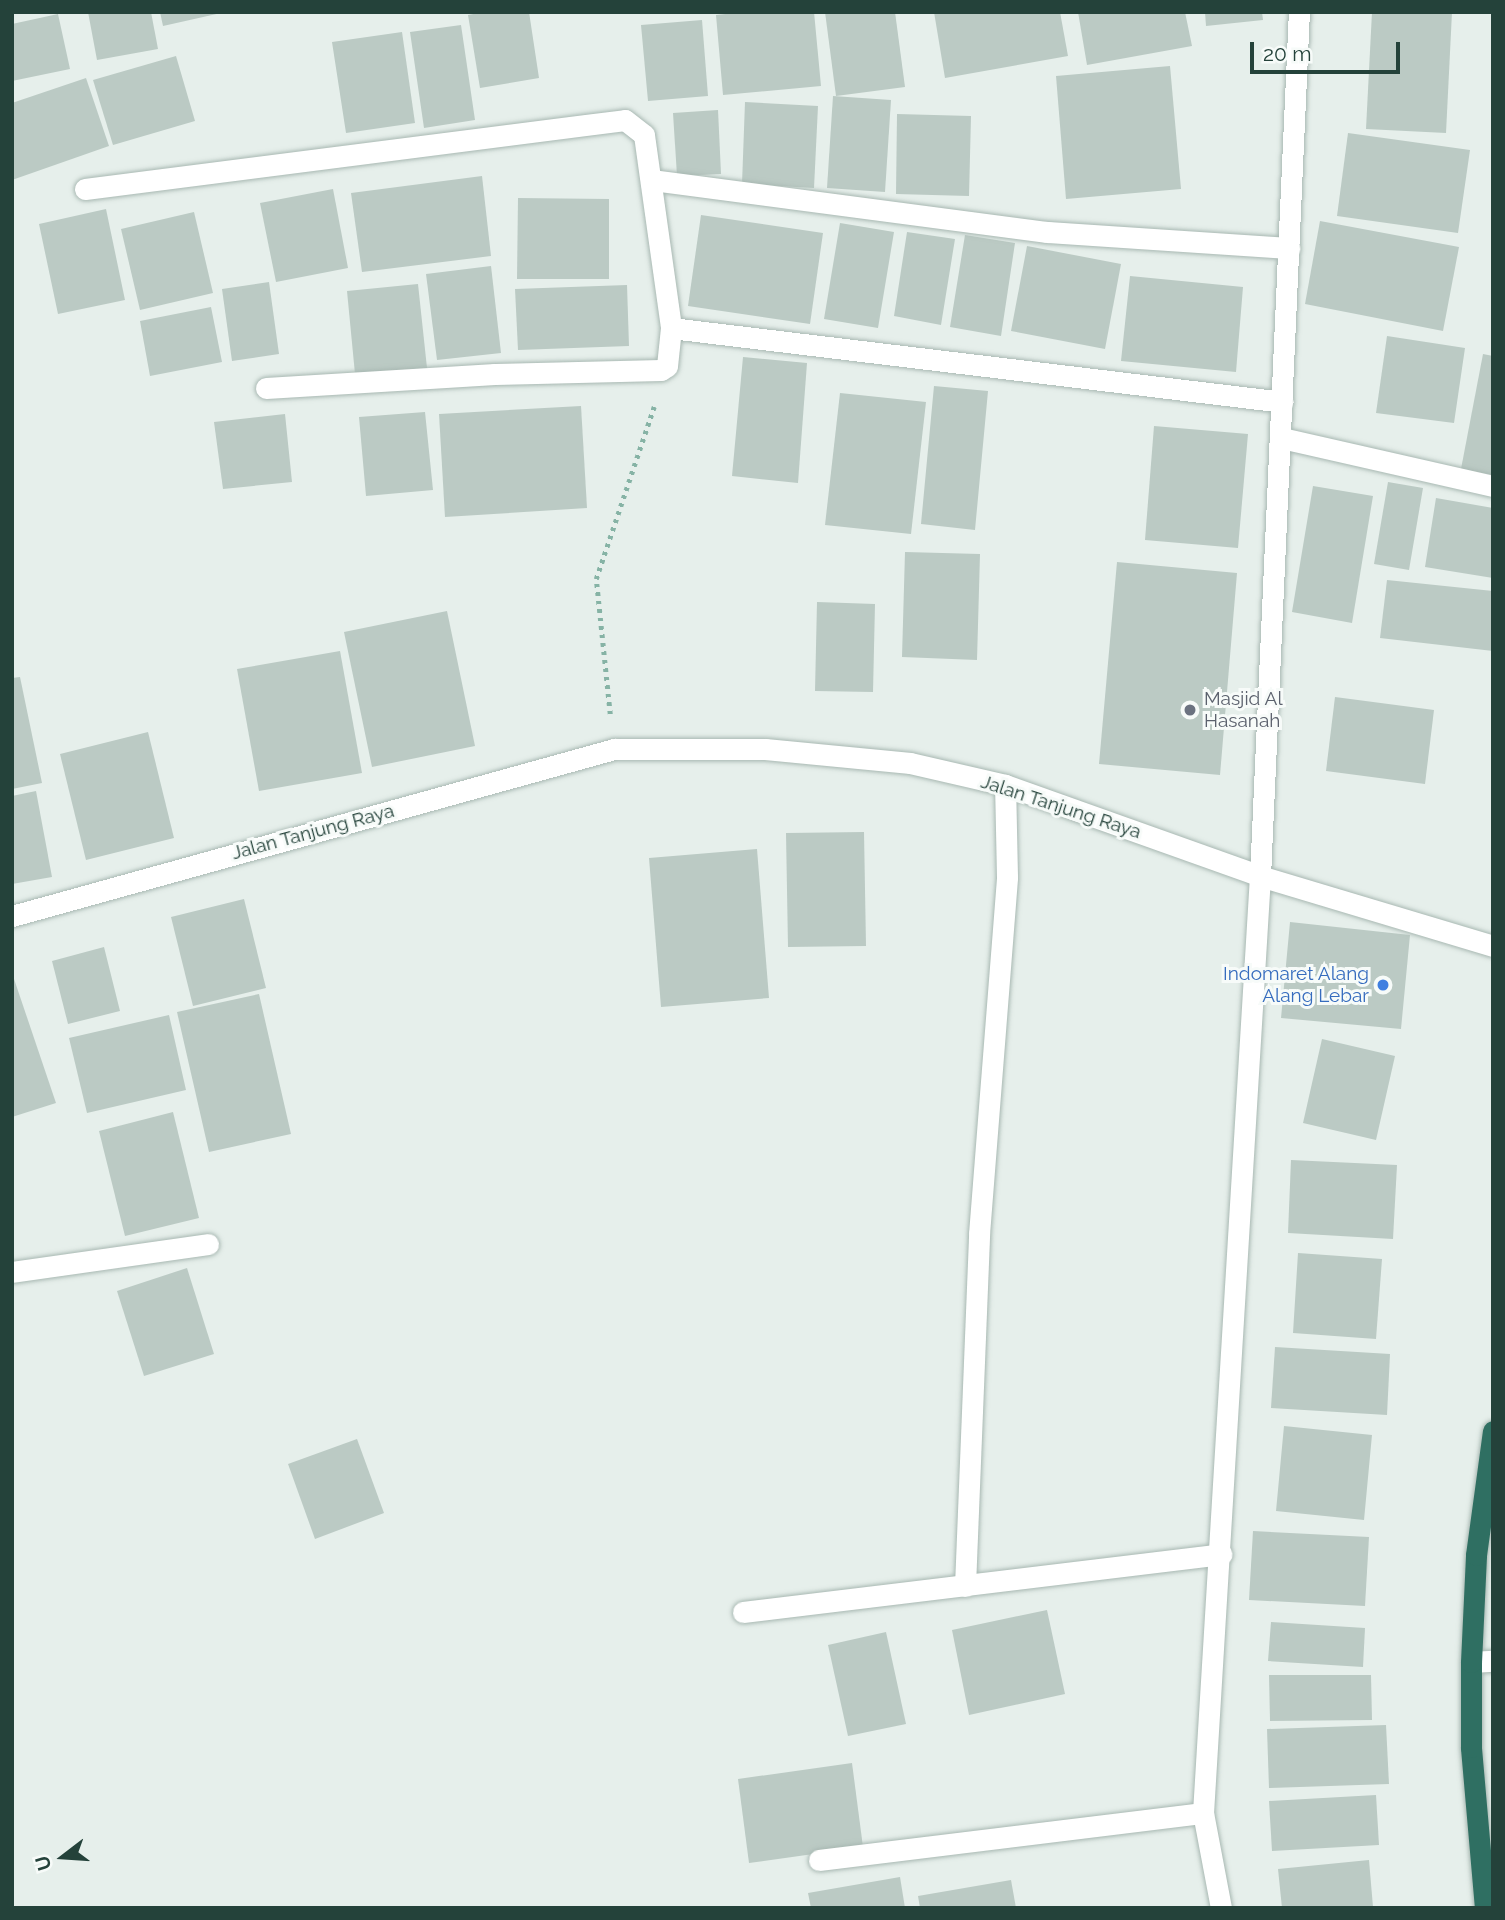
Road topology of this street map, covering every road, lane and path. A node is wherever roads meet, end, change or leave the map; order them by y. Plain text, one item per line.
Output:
1 (1299, 12) edge
2 (652, 180) junction
3 (85, 189) dead end
4 (1289, 248) junction
5 (671, 328) junction
6 (667, 366) junction
7 (266, 388) dead end
8 (1283, 402) junction
9 (1282, 438) junction
10 (1493, 486) edge
11 (614, 749) junction
12 (1005, 785) junction
13 (1260, 876) junction
14 (12, 916) edge
15 (1493, 946) edge
16 (208, 1244) dead end
17 (12, 1272) edge
18 (1493, 1431) edge
19 (1221, 1554) junction
20 (965, 1586) junction
21 (743, 1612) dead end
22 (1482, 1661) edge
23 (1203, 1813) junction
24 (819, 1860) dead end
25 (1221, 1908) edge
26 (1485, 1908) edge

1 - 4 street
2 - 3 street
2 - 4 street
2 - 5 street
4 - 8 street
5 - 6 street
5 - 8 street
6 - 7 street
6 - 11 path
8 - 9 street
9 - 10 street
9 - 13 street
11 - 12 street, Jalan Tanjung Raya
11 - 14 street, Jalan Tanjung Raya
12 - 13 street, Jalan Tanjung Raya
12 - 20 street
13 - 15 street, Jalan Tanjung Raya
13 - 19 street
16 - 17 street
18 - 22 highway
19 - 20 street
19 - 23 street
20 - 21 street
22 - 26 highway
23 - 24 street
23 - 25 street

